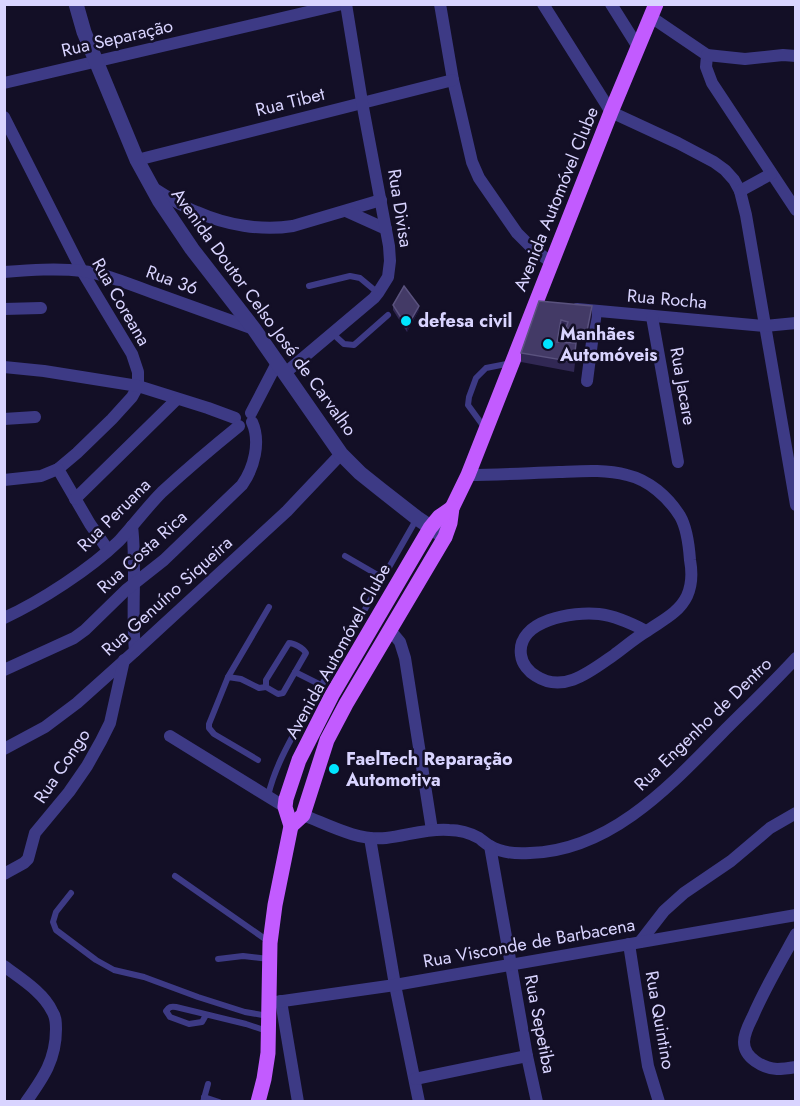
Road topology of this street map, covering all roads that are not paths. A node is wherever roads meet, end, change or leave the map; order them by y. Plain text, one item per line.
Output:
1 (76, 4) edge
2 (344, 4) edge
3 (440, 4) edge
4 (543, 4) edge
5 (610, 4) edge
6 (654, 11) edge
7 (638, 47) junction
8 (707, 55) junction
9 (795, 56) edge
10 (96, 61) junction
11 (453, 80) junction
12 (4, 83) edge
13 (362, 102) junction
14 (611, 112) junction
15 (4, 117) edge
16 (137, 160) junction
17 (771, 174) junction
18 (151, 186) junction
19 (740, 191) junction
20 (381, 200) junction
21 (795, 210) edge
22 (345, 211) junction
23 (386, 230) junction
24 (552, 263) junction
25 (82, 271) junction
26 (4, 272) edge
27 (309, 286) dead end
28 (378, 293) junction
29 (41, 308) dead end
30 (565, 308) edge
31 (4, 309) edge
32 (596, 311) junction
33 (388, 315) dead end
34 (652, 317) junction
35 (795, 323) edge
36 (765, 326) junction
37 (254, 329) junction
38 (332, 333) junction
39 (512, 363) junction
40 (4, 366) edge
41 (281, 368) junction
42 (587, 381) dead end
43 (138, 386) junction
44 (177, 399) junction
45 (35, 417) dead end
46 (252, 418) junction
47 (4, 419) edge
48 (237, 422) junction
49 (486, 430) junction
50 (341, 454) junction
51 (678, 462) dead end
52 (58, 469) junction
53 (468, 475) junction
54 (4, 480) edge
55 (75, 499) junction
56 (795, 505) edge
57 (452, 508) junction
58 (417, 518) junction
59 (132, 526) junction
60 (430, 528) junction
61 (445, 537) junction
62 (108, 550) junction
63 (345, 556) dead end
64 (383, 578) junction
65 (134, 584) junction
66 (269, 607) dead end
67 (382, 611) junction
68 (4, 618) edge
69 (390, 630) junction
70 (646, 631) junction
71 (135, 651) junction
72 (795, 658) edge
73 (124, 660) junction
74 (4, 670) edge
75 (295, 672) junction
76 (228, 677) junction
77 (266, 687) junction
78 (327, 690) junction
79 (346, 704) junction
80 (170, 736) dead end
81 (4, 749) edge
82 (258, 760) dead end
83 (268, 796) junction
84 (285, 807) junction
85 (795, 813) edge
86 (303, 815) junction
87 (291, 826) junction
88 (432, 830) junction
89 (369, 838) junction
90 (490, 846) junction
91 (4, 874) edge
92 (175, 876) dead end
93 (71, 893) dead end
94 (795, 915) edge
95 (795, 934) edge
96 (270, 943) junction
97 (634, 943) junction
98 (218, 959) dead end
99 (270, 959) junction
100 (511, 965) junction
101 (4, 966) edge
102 (395, 985) junction
103 (273, 1007) junction
104 (207, 1015) junction
105 (268, 1032) junction
106 (527, 1056) junction
107 (795, 1067) edge
108 (415, 1079) junction
109 (208, 1084) dead end
110 (204, 1099) edge
111 (26, 1101) edge
112 (219, 1101) edge
113 (258, 1101) edge
114 (298, 1101) edge
115 (419, 1101) edge
116 (537, 1101) edge
117 (659, 1101) edge

1 - 10 street, Avenida Doutor Celso José de Carvalho
2 - 10 street, Rua Separação
2 - 13 street, Rua Divisa
3 - 11 street
4 - 14 street
5 - 7 street
6 - 7 main road, Avenida Automóvel Clube
6 - 8 street
7 - 14 main road, Avenida Automóvel Clube
8 - 9 street
8 - 17 street
10 - 12 street, Rua Separação
10 - 16 street, Avenida Doutor Celso José de Carvalho
11 - 13 street, Rua Tibet
11 - 24 street
13 - 16 street, Rua Tibet
13 - 20 street, Rua Divisa
14 - 19 street
14 - 24 main road, Avenida Automóvel Clube
15 - 25 street, Rua Coreana
16 - 18 street, Avenida Doutor Celso José de Carvalho
17 - 19 street
17 - 21 street
18 - 22 street
18 - 37 street, Avenida Doutor Celso José de Carvalho
19 - 36 street
20 - 22 street
20 - 23 street, Rua Divisa
22 - 23 street
23 - 28 street, Rua Divisa
24 - 39 main road, Avenida Automóvel Clube
25 - 26 street, Rua 36
25 - 37 street, Rua 36
25 - 43 street, Rua Coreana
27 - 28 lane
28 - 38 street, Rua Divisa
29 - 31 street
30 - 32 street, Rua Rocha
32 - 34 street, Rua Rocha
32 - 42 street
33 - 38 lane
34 - 36 street, Rua Rocha
34 - 51 street, Rua Jacare
35 - 36 street, Rua Rocha
36 - 56 street
37 - 41 street, Avenida Doutor Celso José de Carvalho
38 - 41 street, Rua Divisa
39 - 49 main road, Avenida Automóvel Clube
39 - 49 lane
40 - 43 street
41 - 46 street
41 - 50 street, Avenida Doutor Celso José de Carvalho
43 - 44 street
43 - 52 street
44 - 48 street
44 - 55 street
45 - 47 street
46 - 48 street
46 - 65 street, Rua Costa Rica
48 - 59 street, Rua Peruana
49 - 53 main road, Avenida Automóvel Clube
50 - 58 street, Avenida Doutor Celso José de Carvalho
50 - 71 street, Rua Genuíno Siqueira
52 - 54 street
52 - 55 street
53 - 57 main road, Avenida Automóvel Clube
53 - 70 street
55 - 62 street
57 - 60 main road, Avenida Automóvel Clube
57 - 61 main road, Avenida Automóvel Clube
58 - 60 street, Avenida Doutor Celso José de Carvalho
58 - 64 lane
59 - 62 street, Rua Peruana
59 - 65 street
60 - 61 street, Avenida Doutor Celso José de Carvalho
60 - 67 main road, Avenida Automóvel Clube
61 - 69 main road, Avenida Automóvel Clube
62 - 68 street, Rua Peruana
63 - 64 lane
64 - 78 lane
65 - 71 street
65 - 74 street, Rua Costa Rica
66 - 76 lane
67 - 69 main road
67 - 78 main road, Avenida Automóvel Clube
69 - 79 main road, Avenida Automóvel Clube
69 - 88 street
70 - 70 street
71 - 73 street, Rua Genuíno Siqueira
72 - 90 street, Rua Engenho de Dentro
73 - 81 street, Rua Genuíno Siqueira
73 - 91 street, Rua Congo
75 - 77 lane
75 - 77 lane
75 - 78 lane
76 - 77 lane
76 - 82 lane
78 - 79 main road
78 - 83 lane
78 - 84 main road, Avenida Automóvel Clube
79 - 86 main road, Avenida Automóvel Clube
80 - 83 street
83 - 84 street
84 - 87 main road
85 - 97 street
86 - 87 main road, Avenida Automóvel Clube
86 - 89 street
87 - 96 main road
88 - 89 street, Rua Engenho de Dentro
88 - 90 street, Rua Engenho de Dentro
89 - 102 street
90 - 100 street, Rua Sepetiba
92 - 96 lane
93 - 103 lane
94 - 97 street, Rua Visconde de Barbacena
95 - 107 street
96 - 99 main road
97 - 100 street, Rua Visconde de Barbacena
97 - 117 street, Rua Quintino
98 - 99 lane
99 - 103 main road
100 - 102 street, Rua Visconde de Barbacena
100 - 106 street, Rua Sepetiba
101 - 111 street
102 - 103 street, Rua Visconde de Barbacena
102 - 108 street
103 - 105 main road
103 - 114 street
104 - 104 lane
104 - 105 lane
105 - 113 main road
106 - 108 street
106 - 116 street, Rua Sepetiba
108 - 115 street
109 - 110 lane
110 - 112 lane

